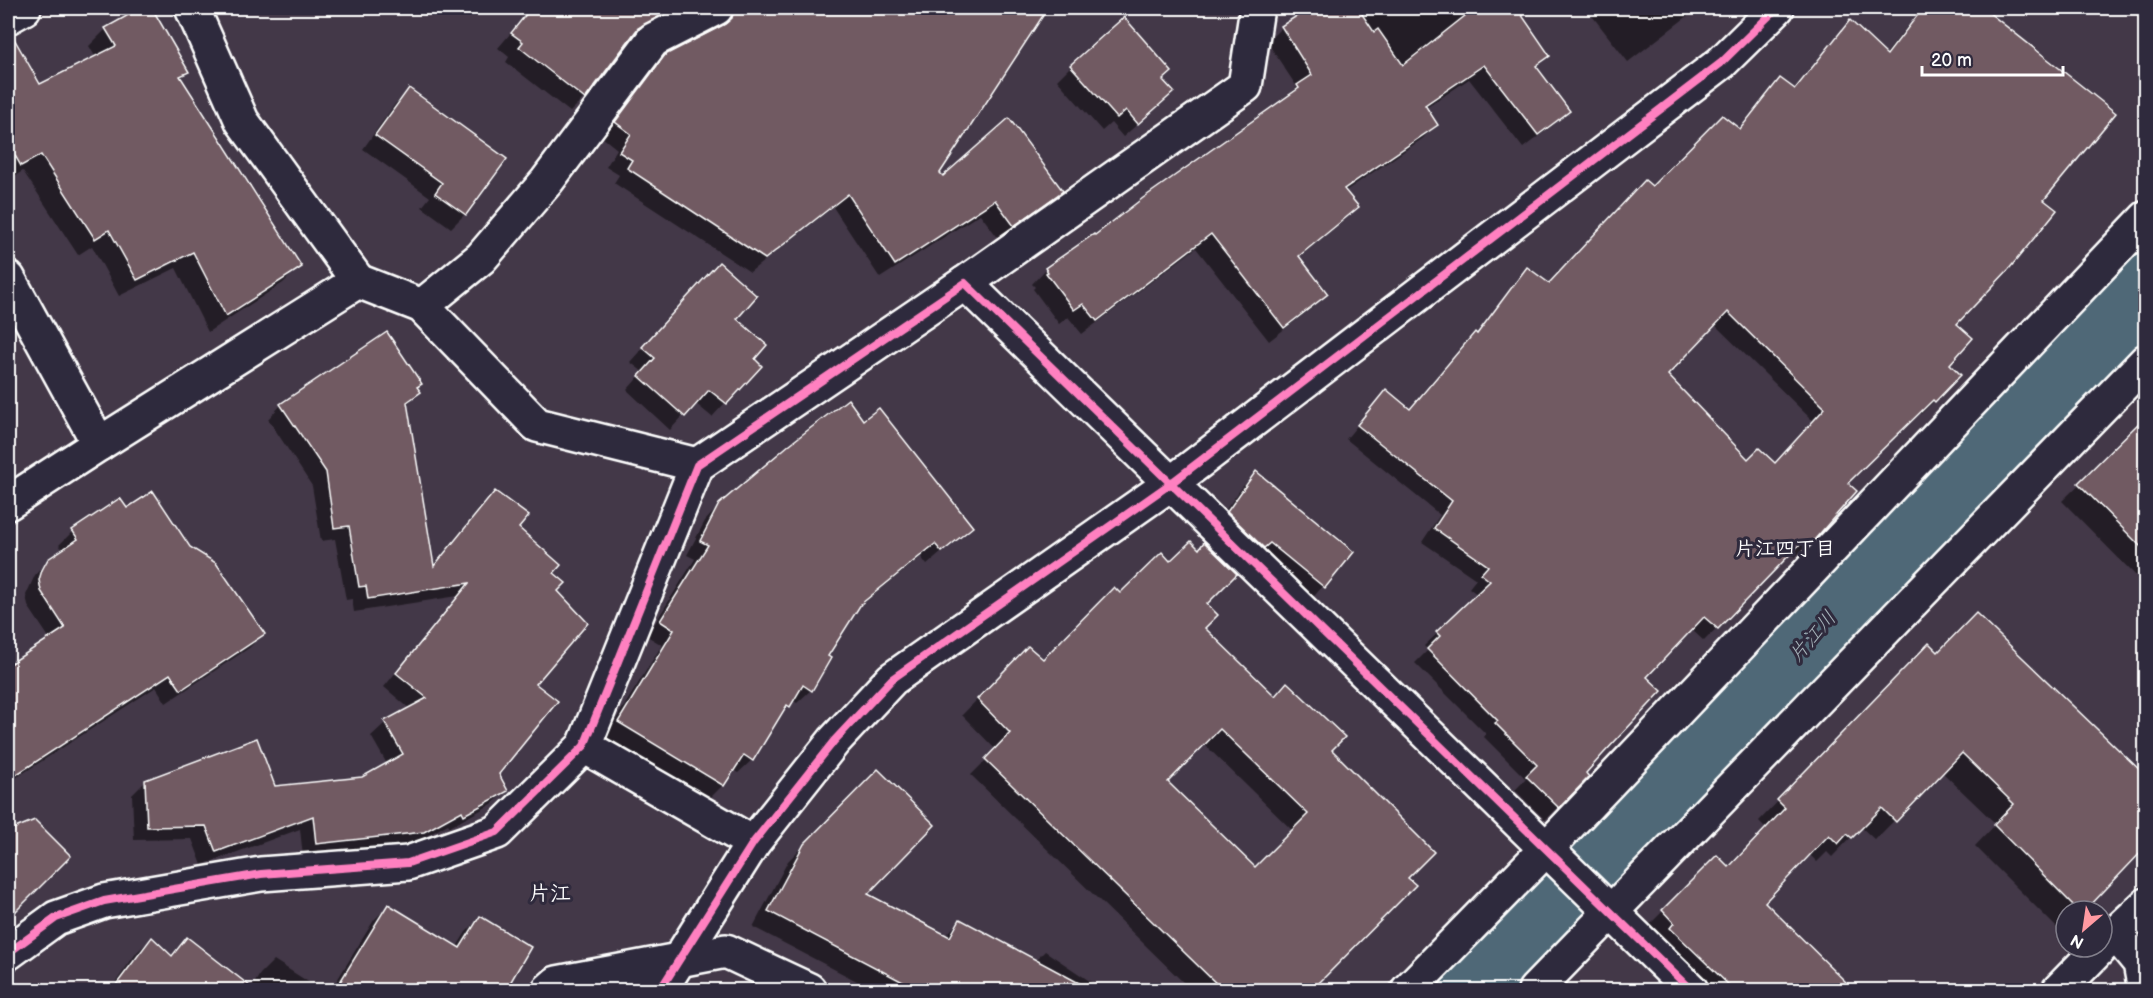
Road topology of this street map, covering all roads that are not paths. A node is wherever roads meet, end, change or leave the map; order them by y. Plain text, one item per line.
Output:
1 (24, 8) edge
2 (192, 8) edge
3 (716, 8) edge
4 (1257, 8) edge
5 (1777, 8) edge
6 (8, 17) edge
7 (2145, 218) edge
8 (8, 278) edge
9 (358, 281) junction
10 (965, 283) junction
11 (422, 306) junction
12 (2145, 361) edge
13 (99, 444) junction
14 (698, 465) junction
15 (1170, 484) junction
16 (8, 504) edge
17 (584, 746) junction
18 (753, 843) junction
19 (1545, 850) junction
20 (2145, 905) edge
21 (1604, 908) junction
22 (2114, 934) edge
23 (2114, 947) edge
24 (8, 953) edge
25 (2089, 959) edge
26 (672, 973) edge
27 (549, 990) edge
28 (809, 990) edge
29 (1408, 990) edge
30 (1535, 990) edge
31 (1691, 990) edge
32 (2059, 990) edge
33 (2145, 990) edge

1 - 6 street
2 - 9 street
3 - 11 street
4 - 10 street
5 - 15 street
7 - 19 street
8 - 13 street
9 - 11 street
9 - 13 street
10 - 14 street
10 - 15 street
11 - 14 street
12 - 21 street
13 - 16 street
14 - 17 street
15 - 18 street
15 - 19 street
17 - 18 street
17 - 24 street
18 - 26 street
19 - 21 street
19 - 29 street
20 - 22 street
21 - 30 street
21 - 31 street
23 - 33 street
25 - 32 street
26 - 27 street
26 - 28 street

